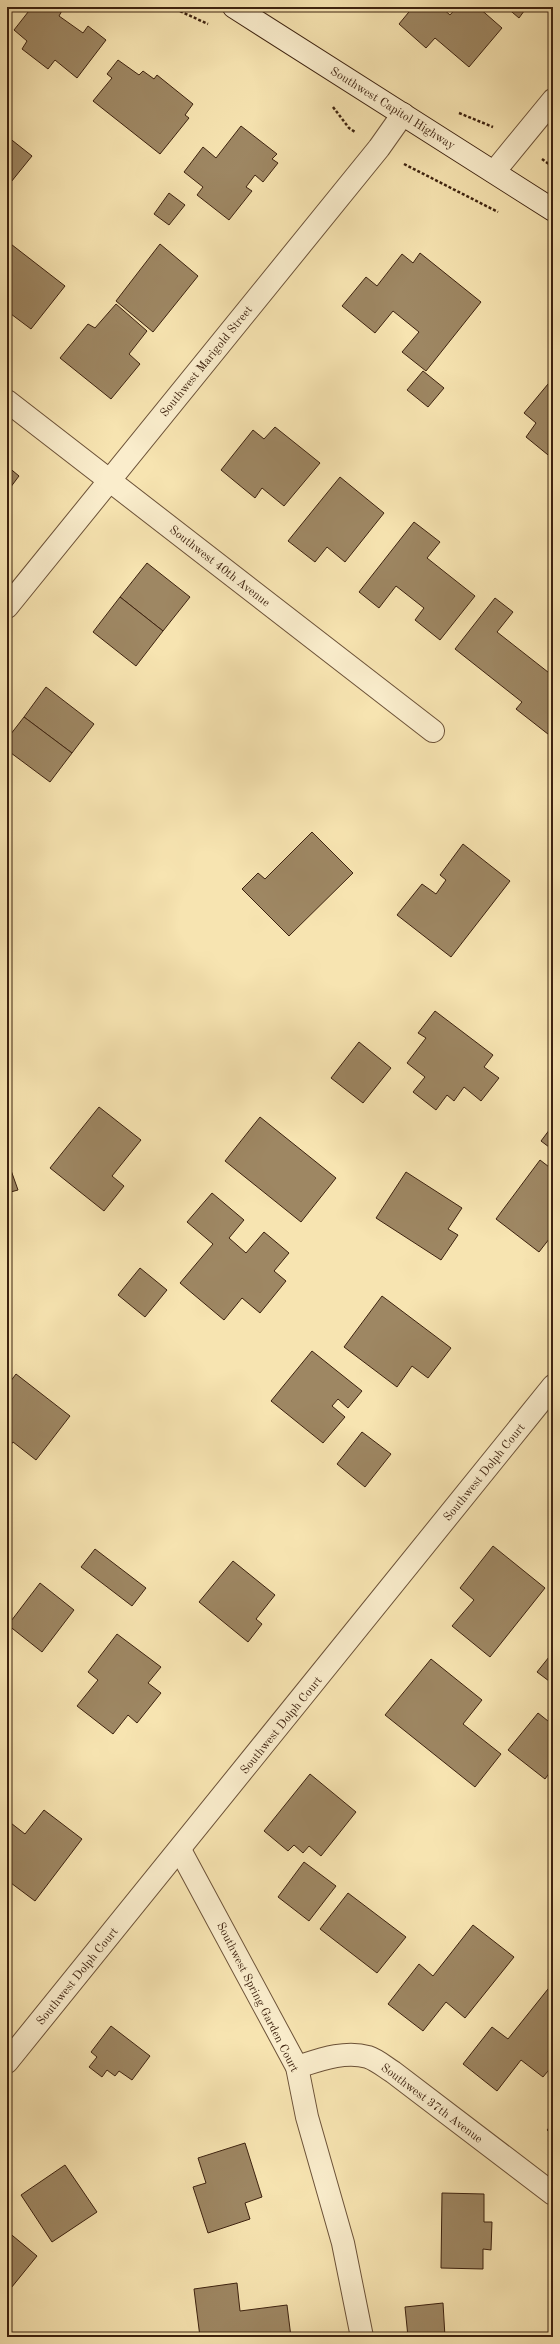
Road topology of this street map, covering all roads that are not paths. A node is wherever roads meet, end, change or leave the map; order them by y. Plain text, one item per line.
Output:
1 (234, 7) edge
2 (553, 100) edge
3 (403, 114) junction
4 (494, 172) junction
5 (553, 210) edge
6 (7, 401) edge
7 (109, 480) junction
8 (7, 607) edge
9 (433, 731) dead end
10 (553, 1386) edge
11 (180, 1850) junction
12 (7, 2062) edge
13 (297, 2067) junction
14 (553, 2194) edge
15 (362, 2337) edge

1 - 3 street, Southwest Capitol Highway
2 - 4 street
3 - 4 street, Southwest Capitol Highway
3 - 7 street, Southwest Marigold Street
4 - 5 street, Southwest Capitol Highway
6 - 7 street, Southwest 40th Avenue
7 - 8 street, Southwest Marigold Street
7 - 9 street, Southwest 40th Avenue
10 - 11 street, Southwest Dolph Court
11 - 12 street, Southwest Dolph Court
11 - 13 street, Southwest Spring Garden Court
13 - 14 street, Southwest 37th Avenue
13 - 15 street, Southwest Spring Garden Court

